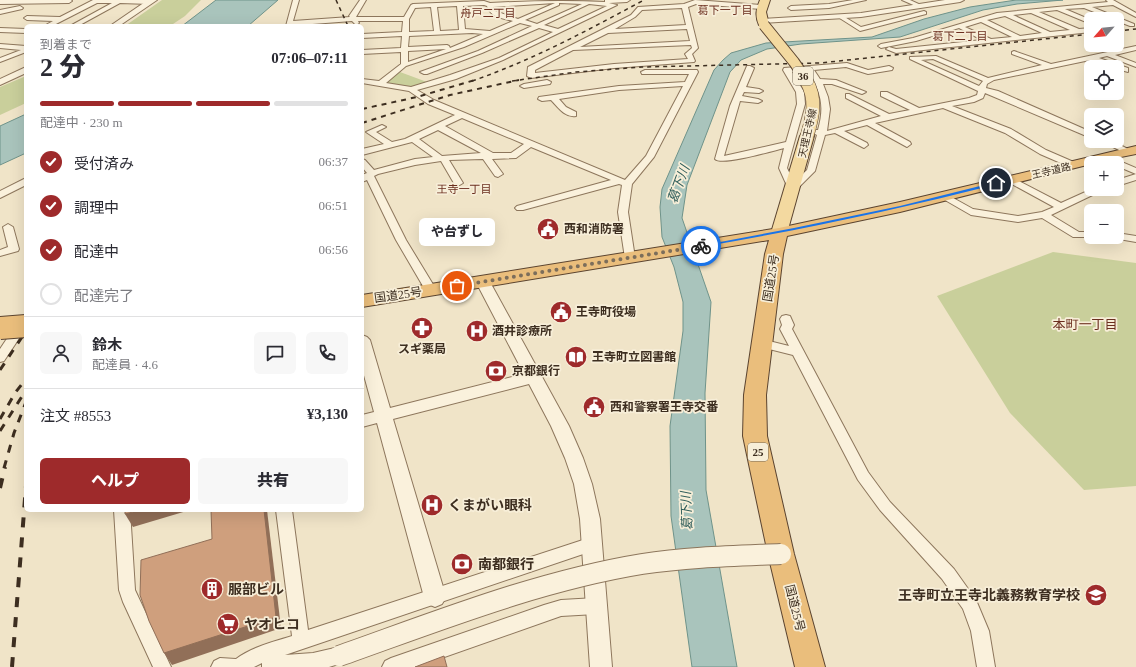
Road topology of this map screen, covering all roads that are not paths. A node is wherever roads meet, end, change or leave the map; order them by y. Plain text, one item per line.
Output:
1 (97, 0) edge
2 (290, 0) edge
3 (296, 0) edge
4 (363, 0) edge
5 (564, 0) edge
6 (579, 0) edge
7 (627, 0) edge
8 (791, 0) edge
9 (863, 0) edge
10 (905, 0) edge
11 (960, 0) edge
12 (35, 1) edge
13 (69, 1) edge
14 (118, 1) junction
15 (151, 1) edge
16 (1113, 1) edge
17 (0, 2) edge
18 (590, 2) junction
19 (460, 4) junction
20 (763, 4) edge
21 (1082, 5) junction
22 (434, 6) junction
23 (490, 6) junction
24 (685, 6) junction
25 (1057, 7) junction
26 (791, 8) junction
27 (545, 9) junction
28 (922, 10) junction
29 (1031, 10) junction
30 (293, 11) junction
31 (0, 12) edge
32 (564, 14) junction
33 (1006, 14) junction
34 (1136, 15) edge
35 (841, 17) junction
36 (28, 18) dead end
37 (60, 19) junction
38 (353, 19) junction
39 (406, 19) junction
40 (584, 19) junction
41 (980, 19) junction
42 (1084, 19) edge
43 (518, 20) junction
44 (791, 20) junction
45 (763, 23) junction
46 (51, 24) edge
47 (77, 24) edge
48 (117, 24) edge
49 (290, 24) edge
50 (339, 24) edge
51 (356, 24) edge
52 (1134, 25) edge
53 (537, 26) junction
54 (959, 26) junction
55 (1124, 26) edge
56 (689, 27) junction
57 (0, 30) edge
58 (15, 30) junction
59 (24, 31) edge
60 (462, 31) junction
61 (558, 31) junction
62 (606, 31) junction
63 (1078, 31) junction
64 (1084, 31) edge
65 (440, 32) junction
66 (490, 33) junction
67 (406, 34) junction
68 (1050, 34) junction
69 (0, 36) edge
70 (364, 36) edge
71 (511, 38) junction
72 (1019, 38) junction
73 (990, 41) junction
74 (532, 44) junction
75 (694, 44) junction
76 (0, 46) edge
77 (462, 46) junction
78 (443, 47) junction
79 (1136, 48) edge
80 (24, 49) edge
81 (405, 49) junction
82 (570, 49) junction
83 (24, 50) edge
84 (1124, 50) edge
85 (364, 52) edge
86 (480, 52) junction
87 (1115, 52) edge
88 (1014, 53) dead end
89 (1106, 54) junction
90 (1090, 57) junction
91 (501, 59) junction
92 (0, 60) edge
93 (1136, 64) edge
94 (404, 65) junction
95 (1050, 66) junction
96 (750, 68) dead end
97 (889, 68) dead end
98 (810, 69) junction
99 (1125, 70) dead end
100 (24, 71) edge
101 (424, 72) junction
102 (640, 72) dead end
103 (607, 75) dead end
104 (443, 80) junction
105 (987, 80) junction
106 (818, 81) junction
107 (0, 82) edge
108 (364, 82) edge
109 (380, 84) junction
110 (686, 84) junction
111 (524, 86) dead end
112 (411, 89) junction
113 (741, 89) junction
114 (982, 90) junction
115 (759, 91) dead end
116 (862, 92) dead end
117 (884, 94) dead end
118 (850, 96) dead end
119 (553, 97) junction
120 (542, 98) dead end
121 (737, 98) junction
122 (758, 101) dead end
123 (944, 106) junction
124 (918, 111) junction
125 (573, 114) dead end
126 (462, 115) junction
127 (888, 117) junction
128 (867, 122) junction
129 (438, 126) junction
130 (382, 127) dead end
131 (837, 131) junction
132 (1084, 132) edge
133 (808, 133) junction
134 (413, 139) junction
135 (530, 143) junction
136 (790, 144) junction
137 (907, 144) dead end
138 (391, 145) junction
139 (864, 145) dead end
140 (1133, 151) edge
141 (364, 152) edge
142 (487, 155) junction
143 (1122, 156) edge
144 (442, 158) junction
145 (1084, 164) edge
146 (1072, 165) junction
147 (1124, 166) edge
148 (1136, 171) edge
149 (498, 174) dead end
150 (368, 175) edge
151 (1136, 176) edge
152 (1011, 180) junction
153 (1124, 180) edge
154 (24, 182) edge
155 (458, 183) dead end
156 (623, 183) junction
157 (793, 188) junction
158 (0, 195) edge
159 (943, 196) junction
160 (1084, 196) edge
161 (1060, 207) junction
162 (520, 208) dead end
163 (1044, 215) junction
164 (8, 227) dead end
165 (779, 233) junction
166 (1084, 235) edge
167 (1124, 237) edge
168 (1136, 239) edge
169 (0, 253) edge
170 (635, 257) junction
171 (483, 282) junction
172 (431, 291) junction
173 (364, 301) edge
174 (786, 319) dead end
175 (24, 322) edge
176 (24, 326) edge
177 (0, 328) edge
178 (761, 342) junction
179 (364, 347) edge
180 (798, 352) junction
181 (0, 357) edge
182 (534, 377) junction
183 (383, 415) junction
184 (364, 420) edge
185 (122, 512) edge
186 (284, 512) edge
187 (592, 544) junction
188 (781, 554) junction
189 (435, 597) junction
190 (596, 606) junction
191 (301, 641) junction
192 (333, 662) edge
193 (271, 666) edge
194 (162, 667) edge
195 (220, 667) edge
196 (234, 667) edge
197 (241, 667) edge
198 (391, 667) edge
199 (601, 667) edge
200 (810, 667) edge
201 (986, 667) edge

1 - 14 street
1 - 37 street
2 - 30 street
3 - 30 street
4 - 38 street
5 - 18 street
5 - 23 street
5 - 27 street
6 - 7 street
8 - 26 street
9 - 26 street
10 - 28 street
11 - 28 street
12 - 13 street
12 - 17 street
12 - 31 street
14 - 15 street
14 - 47 street
15 - 48 street
16 - 21 street
16 - 34 street
18 - 32 street
18 - 40 street
19 - 22 street
19 - 23 street
19 - 60 street
20 - 24 street
20 - 45 main road
21 - 25 street
21 - 52 street
22 - 39 street
22 - 65 street
23 - 43 street
24 - 56 street
24 - 62 street
25 - 29 street
25 - 42 street
26 - 44 street
27 - 32 street
27 - 43 street
28 - 35 street
28 - 35 street
29 - 33 street
29 - 63 street
30 - 49 street
32 - 40 street
32 - 53 street
33 - 41 street
33 - 68 street
35 - 44 street
36 - 37 street
37 - 46 street
38 - 39 street
38 - 50 street
38 - 51 street
39 - 67 street
40 - 61 street
41 - 54 street
41 - 72 street
43 - 53 street
43 - 66 street
44 - 45 street
45 - 133 main road, 天理王寺線 / 36, bridge
49 - 50 street
52 - 55 street
53 - 61 street
53 - 71 street
54 - 73 street
54 - 73 street
56 - 62 street
56 - 75 street
57 - 58 street
58 - 59 street
58 - 69 street
60 - 65 street
60 - 66 street
61 - 74 street
62 - 82 street
63 - 64 street
63 - 68 street
65 - 67 street
65 - 78 street
66 - 71 street
66 - 77 street
67 - 70 street
67 - 81 street
68 - 72 street
71 - 74 street
71 - 86 street
72 - 73 street
74 - 91 street
75 - 82 street
75 - 82 street
76 - 80 street
77 - 78 street
77 - 86 street
77 - 94 street
78 - 81 street
79 - 84 street
81 - 85 street
81 - 94 street
83 - 92 street
86 - 91 street
86 - 101 street
87 - 89 street
88 - 95 street
89 - 90 street
89 - 93 street
90 - 95 street
90 - 99 street
91 - 104 street
94 - 101 street
94 - 109 street
95 - 105 street
96 - 113 street
97 - 98 street
98 - 106 street
98 - 133 street
100 - 107 street
101 - 104 street
102 - 110 street
103 - 111 street
104 - 112 street
105 - 114 street
105 - 114 street
106 - 116 street
106 - 133 street
108 - 109 street
109 - 112 street
110 - 119 street
110 - 156 street
112 - 126 street
113 - 115 street
113 - 121 street
114 - 123 street
114 - 132 street
117 - 124 street
118 - 127 street
119 - 120 street
119 - 125 street
121 - 122 street
121 - 136 street
123 - 124 street
123 - 146 street
124 - 127 street
126 - 129 street
126 - 135 street
127 - 128 street
128 - 131 street
128 - 137 street
129 - 134 street
129 - 142 street
130 - 138 street
131 - 133 street
131 - 139 street
133 - 136 street
133 - 157 main road, 天理王寺線 / 36
134 - 138 street
134 - 144 street
135 - 142 street
135 - 156 street
136 - 157 street
138 - 141 street
140 - 143 highway, 王寺道路
142 - 144 street
142 - 149 street
144 - 150 street
144 - 155 street
145 - 146 highway, 王寺道路
146 - 152 highway, 王寺道路
147 - 148 street
150 - 172 street
151 - 153 street
152 - 159 highway, 王寺道路
152 - 161 street
154 - 158 street
156 - 162 street
156 - 170 street
157 - 165 main road, 天理王寺線 / 36
159 - 163 street
159 - 165 highway, 王寺道路
160 - 161 street
161 - 163 street
163 - 166 street
164 - 169 street
165 - 170 highway, 国道25号
165 - 178 highway, 国道25号 / 25
167 - 168 street
170 - 171 highway, 国道25号
171 - 172 highway, 国道25号
171 - 182 street
172 - 173 highway, 国道25号
174 - 180 street
175 - 181 street
176 - 177 highway, bridge
178 - 180 street
178 - 188 highway, 国道25号 / 25
179 - 183 street
180 - 201 street
182 - 183 street
182 - 187 street
183 - 184 street
183 - 189 street
185 - 194 street
186 - 191 street
187 - 189 street
187 - 190 street
188 - 192 street, bridge
188 - 200 highway, 国道25号 / 25
189 - 191 street
190 - 198 street
190 - 199 street
191 - 197 street
192 - 193 street
193 - 197 street
195 - 196 street

